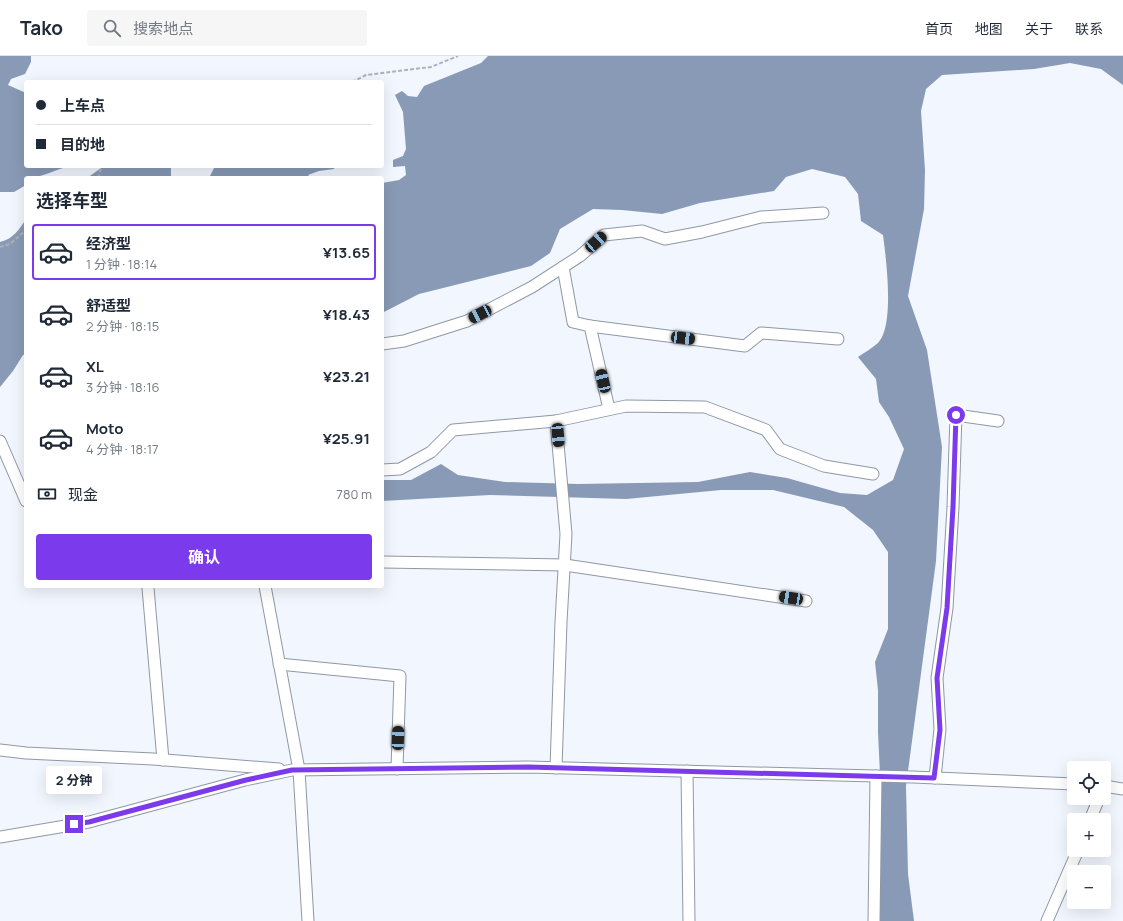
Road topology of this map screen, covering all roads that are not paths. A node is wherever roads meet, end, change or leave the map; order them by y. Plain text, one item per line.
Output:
1 (823, 213) dead end
2 (563, 267) junction
3 (590, 326) junction
4 (838, 339) dead end
5 (384, 344) edge
6 (609, 409) junction
7 (556, 421) junction
8 (998, 421) dead end
9 (0, 441) edge
10 (384, 470) edge
11 (873, 474) dead end
12 (24, 496) edge
13 (384, 562) edge
14 (565, 565) junction
15 (148, 588) dead end
16 (264, 588) edge
17 (806, 600) dead end
18 (279, 664) junction
19 (0, 750) edge
20 (163, 760) junction
21 (556, 768) junction
22 (397, 769) junction
23 (295, 770) junction
24 (687, 771) junction
25 (876, 776) junction
26 (934, 778) junction
27 (1067, 784) edge
28 (1111, 787) edge
29 (1123, 789) edge
30 (0, 837) edge
31 (1075, 857) edge
32 (308, 921) edge
33 (689, 921) edge
34 (874, 921) edge
35 (1047, 921) edge

1 - 2 street
2 - 3 street
2 - 5 street
3 - 4 street
3 - 6 street
6 - 7 street
6 - 11 street
7 - 10 street
7 - 14 street
8 - 26 street
9 - 12 street
13 - 14 street
14 - 17 street
14 - 21 street
15 - 20 street
16 - 18 street
18 - 22 street
18 - 23 street
19 - 20 street
20 - 23 street
21 - 22 street
21 - 24 street
22 - 23 street
23 - 30 street
23 - 32 street
24 - 25 street
24 - 33 street
25 - 26 street
25 - 34 street
26 - 27 street
28 - 29 street
31 - 35 street

